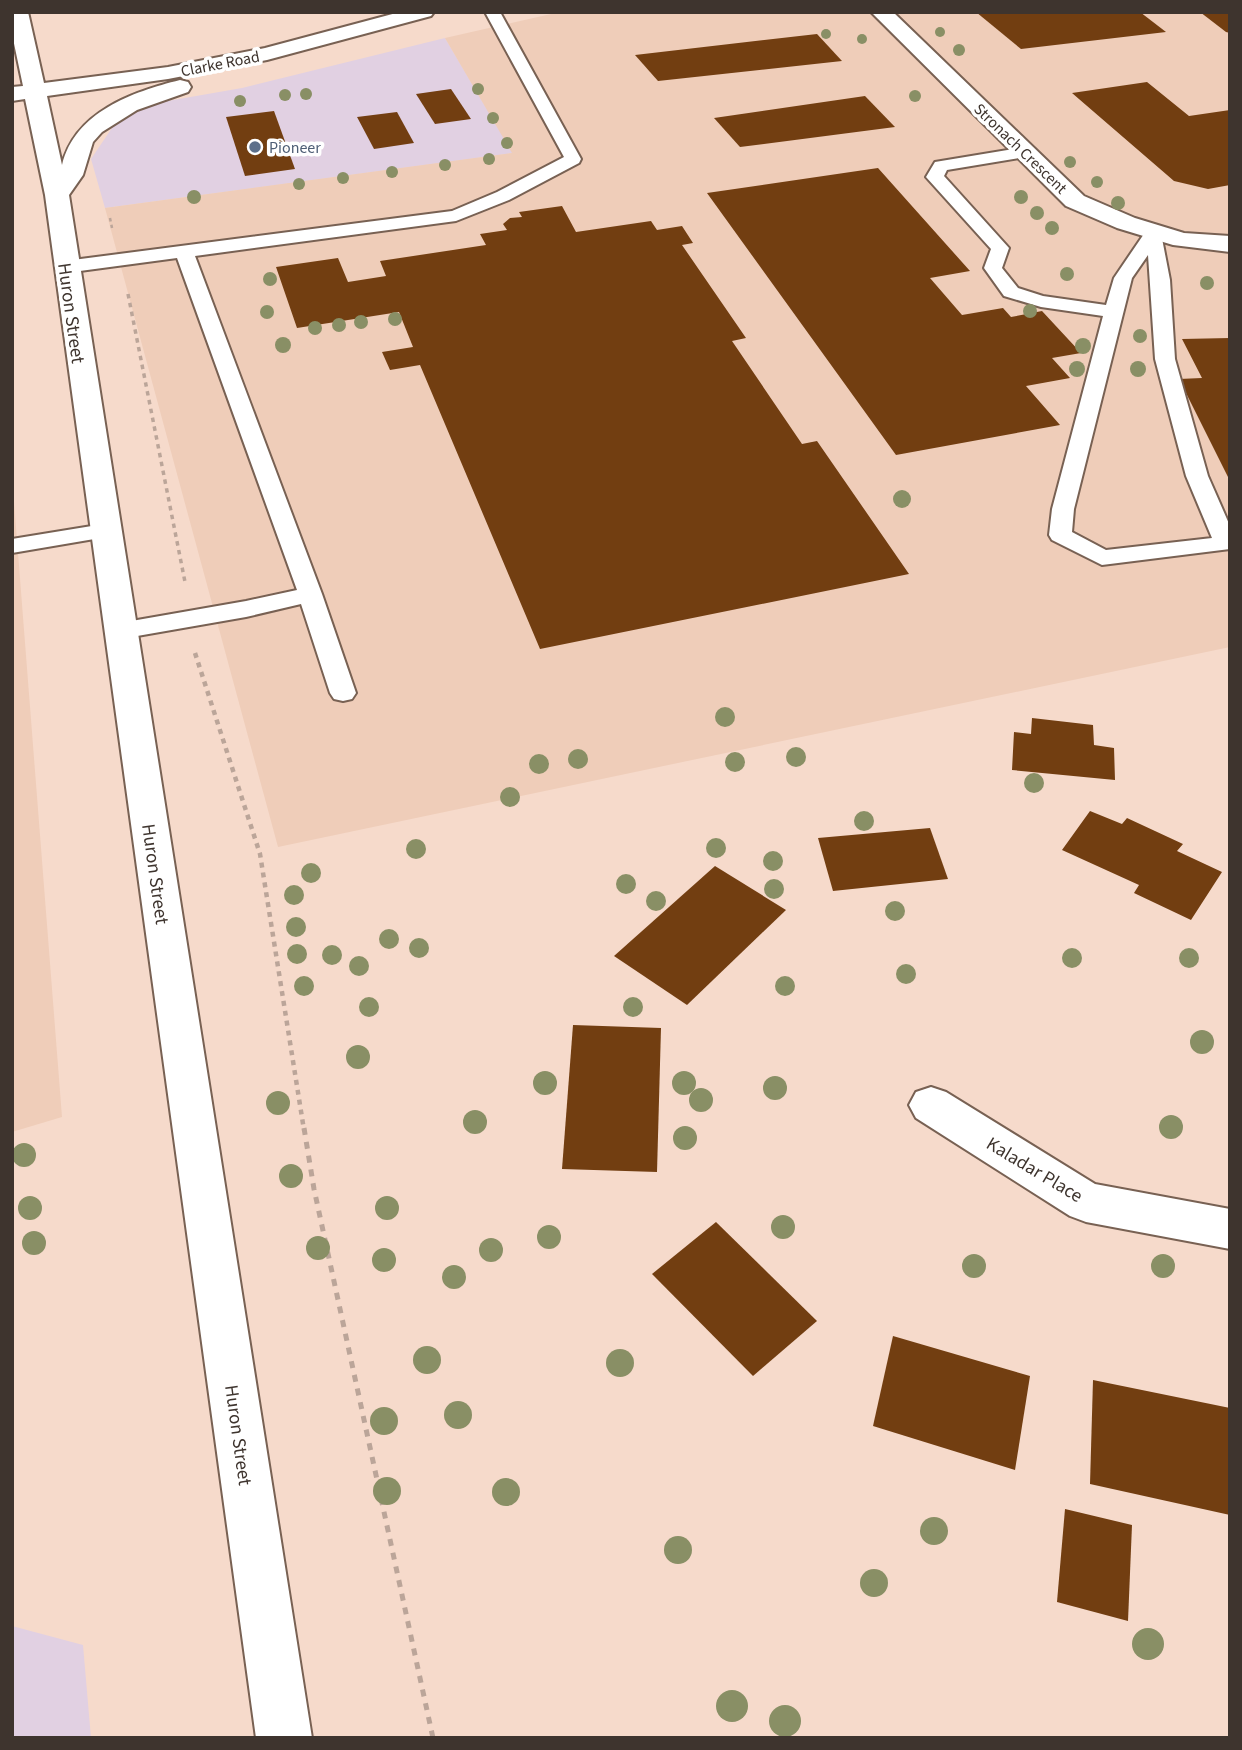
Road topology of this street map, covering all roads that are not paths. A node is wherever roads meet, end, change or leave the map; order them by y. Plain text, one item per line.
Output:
1 (424, 12) edge
2 (492, 12) edge
3 (881, 12) edge
4 (16, 23) edge
5 (267, 54) junction
6 (36, 91) junction
7 (12, 94) edge
8 (1025, 152) junction
9 (57, 195) junction
10 (1154, 232) junction
11 (1230, 244) edge
12 (184, 251) junction
13 (65, 267) junction
14 (1114, 312) junction
15 (104, 531) junction
16 (12, 546) edge
17 (310, 594) junction
18 (120, 631) junction
19 (343, 693) dead end
20 (931, 1105) dead end
21 (1230, 1229) edge
22 (284, 1738) edge

1 - 5 main road, Clarke Road
2 - 12 lane
3 - 8 main road, Stronach Crescent
4 - 6 main road, Huron Street
5 - 6 main road, Clarke Road
5 - 9 main road
6 - 7 main road, Clarke Road
6 - 9 main road, Huron Street
8 - 10 main road, Stronach Crescent
8 - 14 lane
9 - 13 main road, Huron Street
10 - 11 main road, Stronach Crescent
10 - 14 lane
10 - 14 lane
12 - 13 lane
12 - 17 lane
13 - 15 main road, Huron Street
15 - 16 lane
15 - 18 main road, Huron Street
17 - 18 lane
17 - 19 lane
18 - 22 main road, Huron Street
20 - 21 main road, Kaladar Place

